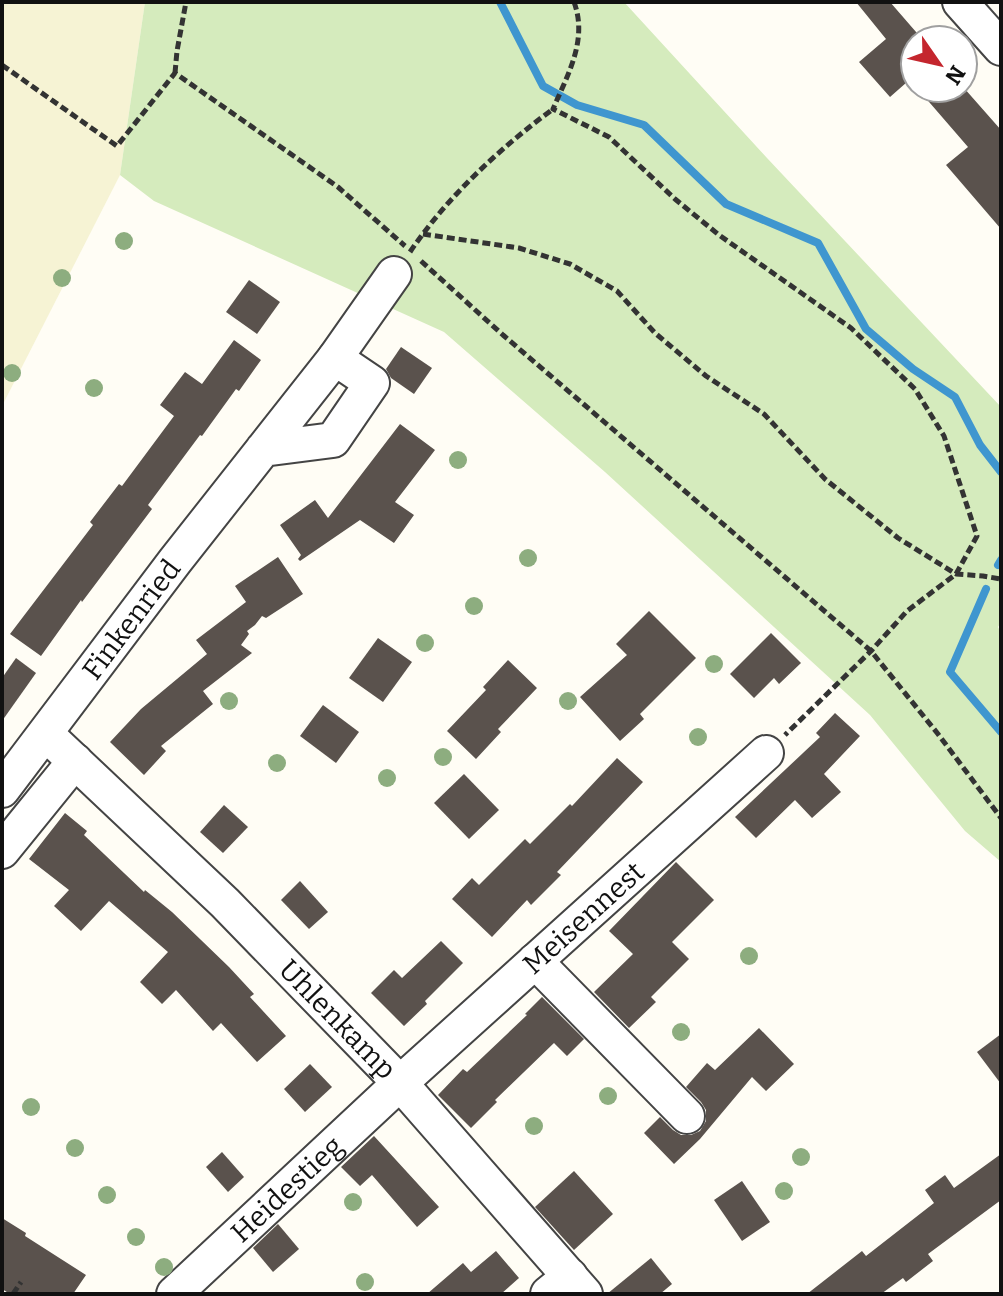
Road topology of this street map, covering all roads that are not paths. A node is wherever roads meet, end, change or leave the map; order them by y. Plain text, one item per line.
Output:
1 (960, 2) edge
2 (1001, 48) edge
3 (402, 263) road end
4 (335, 358) junction
5 (263, 449) junction
6 (46, 734) junction
7 (766, 753) road end
8 (75, 761) junction
9 (2, 790) edge
10 (2, 851) edge
11 (535, 961) junction
12 (400, 1083) junction
13 (687, 1116) dead end
14 (568, 1288) edge
15 (174, 1294) edge

1 - 2 street
3 - 4 street, Finkenried
4 - 5 street, Finkenried
4 - 5 street
5 - 6 street, Finkenried
6 - 8 street, Uhlenkamp
6 - 9 street, Finkenried
7 - 11 street, Meisennest
8 - 10 street
8 - 12 street, Uhlenkamp
11 - 12 street, Meisennest
11 - 13 street
12 - 14 street, Uhlenkamp
12 - 15 street, Heidestieg

